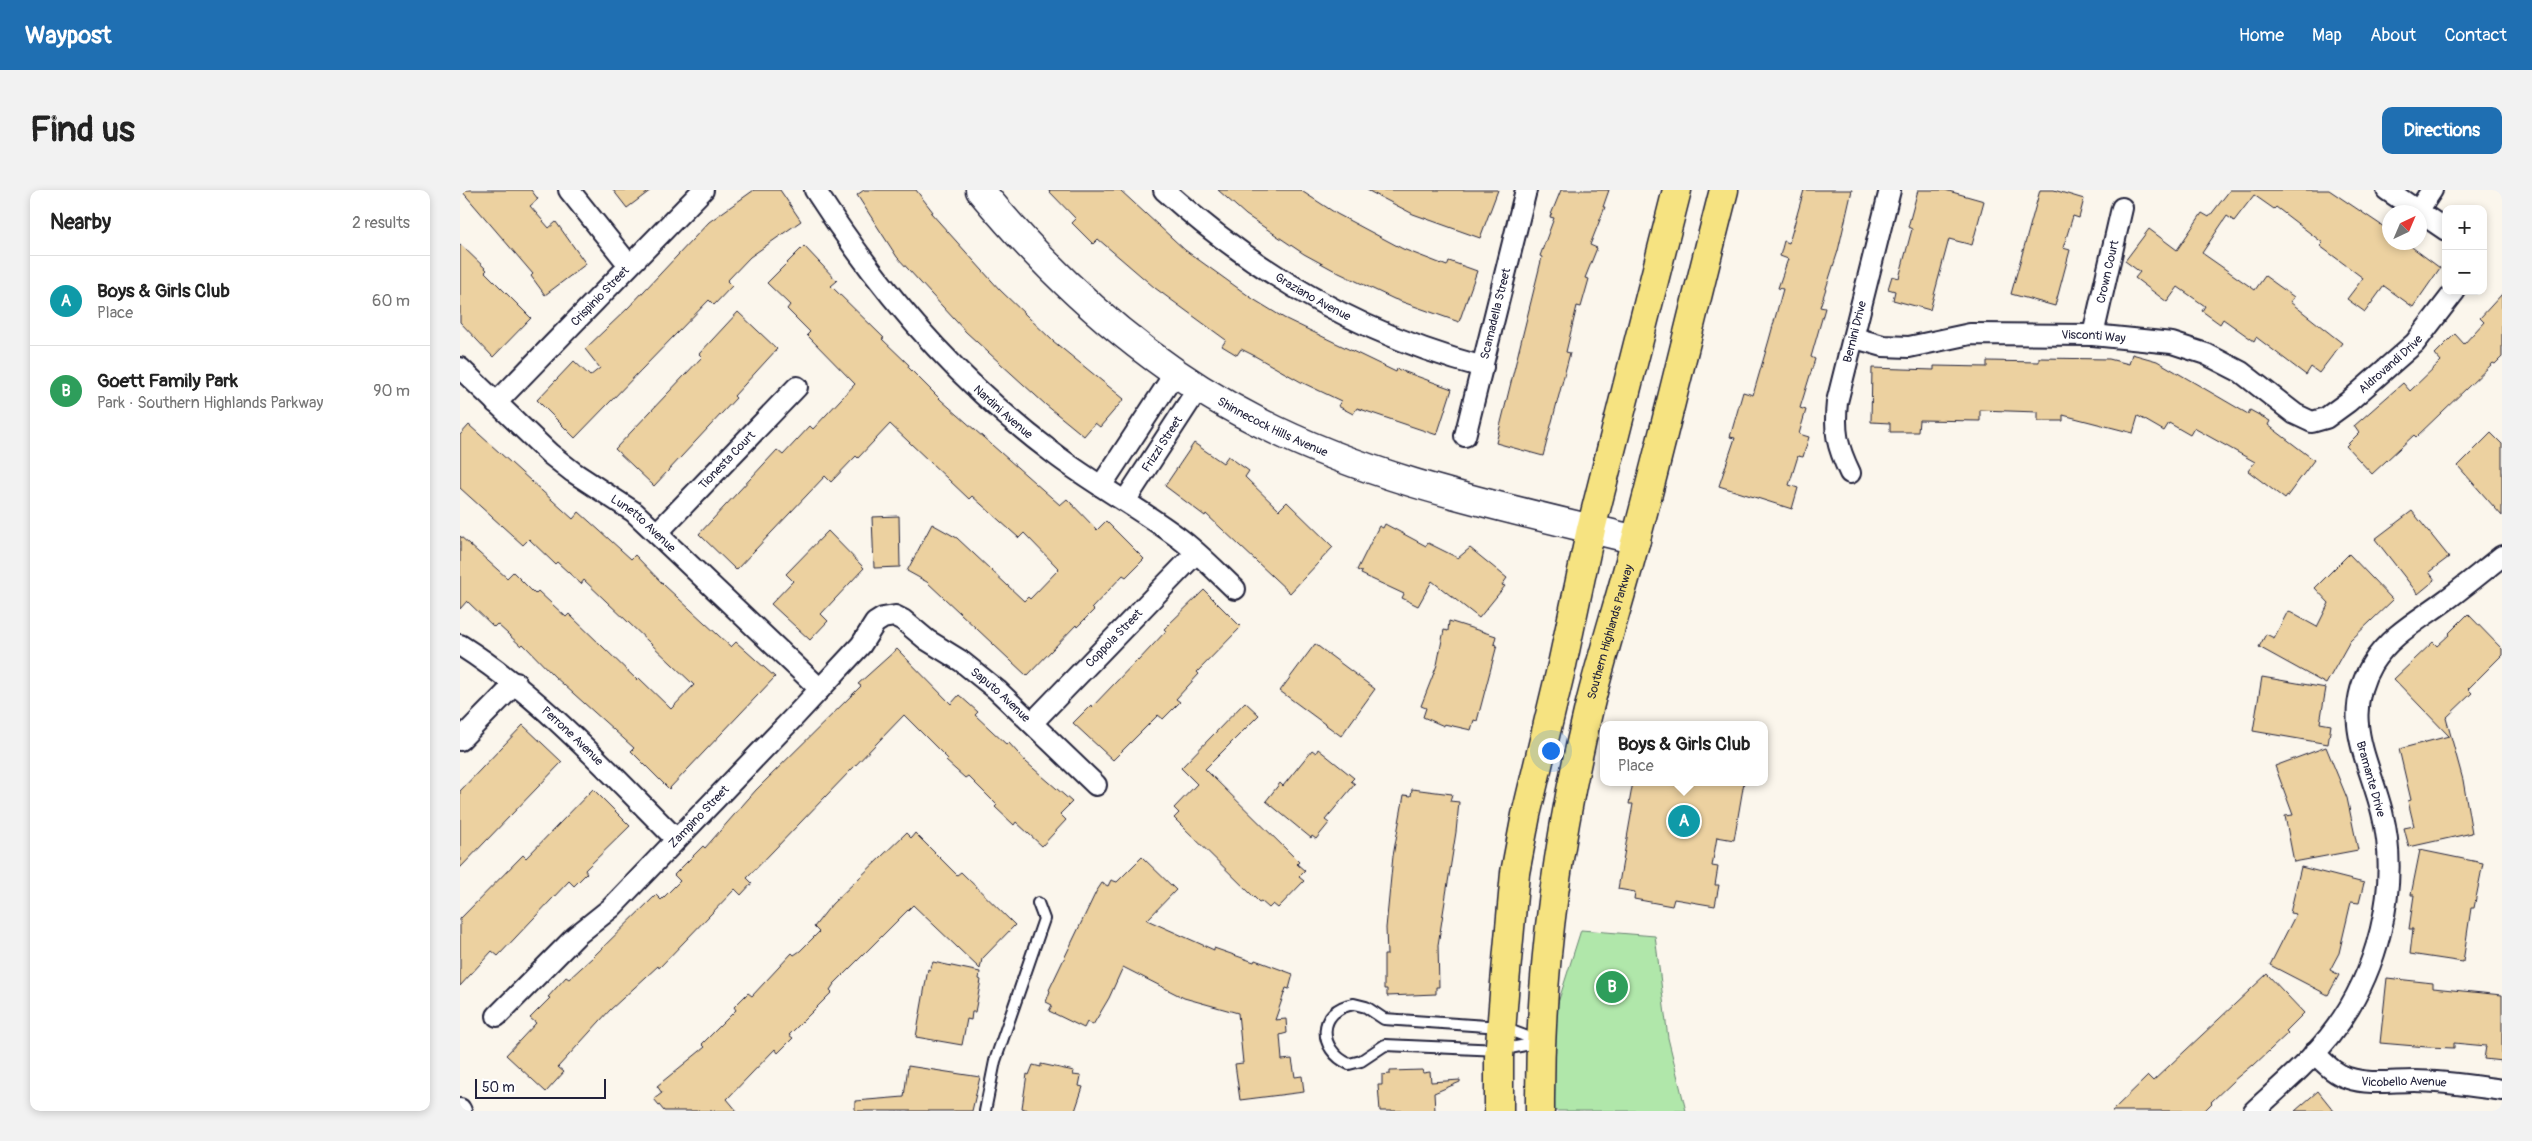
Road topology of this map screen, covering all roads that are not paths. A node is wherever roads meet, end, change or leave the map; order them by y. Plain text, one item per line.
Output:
1 (569, 190) edge
2 (703, 190) edge
3 (815, 190) edge
4 (980, 190) edge
5 (1164, 190) edge
6 (1526, 190) edge
7 (1677, 190) edge
8 (1724, 190) edge
9 (1890, 190) edge
10 (2432, 190) edge
11 (2393, 192) edge
12 (2410, 205) edge
13 (2422, 205) edge
14 (2122, 208) dead end
15 (2427, 217) edge
16 (2442, 227) edge
17 (630, 265) junction
18 (2452, 295) edge
19 (2092, 335) junction
20 (1855, 338) junction
21 (1483, 367) junction
22 (460, 368) edge
23 (1175, 373) junction
24 (797, 387) dead end
25 (1199, 387) junction
26 (496, 403) junction
27 (2312, 422) joint
28 (1465, 436) dead end
29 (1850, 473) dead end
30 (1101, 486) junction
31 (1125, 501) junction
32 (1591, 529) junction
33 (657, 532) junction
34 (1636, 540) junction
35 (1196, 554) junction
36 (2502, 556) edge
37 (1235, 589) dead end
38 (895, 616) joint
39 (460, 645) edge
40 (516, 683) junction
41 (820, 689) junction
42 (1032, 723) junction
43 (460, 740) edge
44 (1096, 786) dead end
45 (676, 839) junction
46 (1038, 903) dead end
47 (497, 1016) dead end
48 (1501, 1039) junction
49 (1541, 1042) junction
50 (2314, 1053) junction
51 (2502, 1090) edge
52 (985, 1111) edge
53 (1499, 1111) edge
54 (1540, 1111) edge
55 (2254, 1111) edge

1 - 17 street
2 - 17 street, Crispinio Street
3 - 30 street, Nardini Avenue
4 - 23 street, Shinnecock Hills Avenue
5 - 21 street, Graziano Avenue
6 - 21 street, Scamadella Street
7 - 32 main road
8 - 34 main road, Southern Highlands Parkway
9 - 20 street, Bernini Drive
10 - 13 street
11 - 12 street
14 - 19 street, Crown Court
15 - 16 street
17 - 26 street, Crispinio Street
18 - 27 street, Aldrovandi Drive
19 - 20 street, Visconti Way
19 - 27 street, Visconti Way
20 - 29 street, Bernini Drive
21 - 28 street, Scamadella Street
22 - 26 street, Lunetto Avenue
23 - 25 street, Shinnecock Hills Avenue
23 - 30 street
24 - 33 street, Tionesta Court
25 - 31 street, Frizzi Street
25 - 32 street, Shinnecock Hills Avenue
26 - 33 street, Lunetto Avenue
30 - 31 street, Nardini Avenue
31 - 35 street, Nardini Avenue
32 - 34 street, Shinnecock Hills Avenue
32 - 48 main road
33 - 41 street, Lunetto Avenue
34 - 49 main road, Southern Highlands Parkway
35 - 37 street, Nardini Avenue
35 - 42 street, Coppola Street
36 - 50 street, Bramante Drive
38 - 41 street, Zampino Street
38 - 42 street, Saputo Avenue
39 - 40 street, Perrone Avenue
40 - 43 street
40 - 45 street, Perrone Avenue
41 - 45 street, Zampino Street
42 - 44 street, Saputo Avenue
45 - 47 street, Zampino Street
46 - 52 lane
48 - 48 lane
48 - 49 lane
48 - 49 lane
48 - 53 main road
49 - 54 main road, Southern Highlands Parkway
50 - 51 street, Vicobello Avenue
50 - 55 street, Bramante Drive

